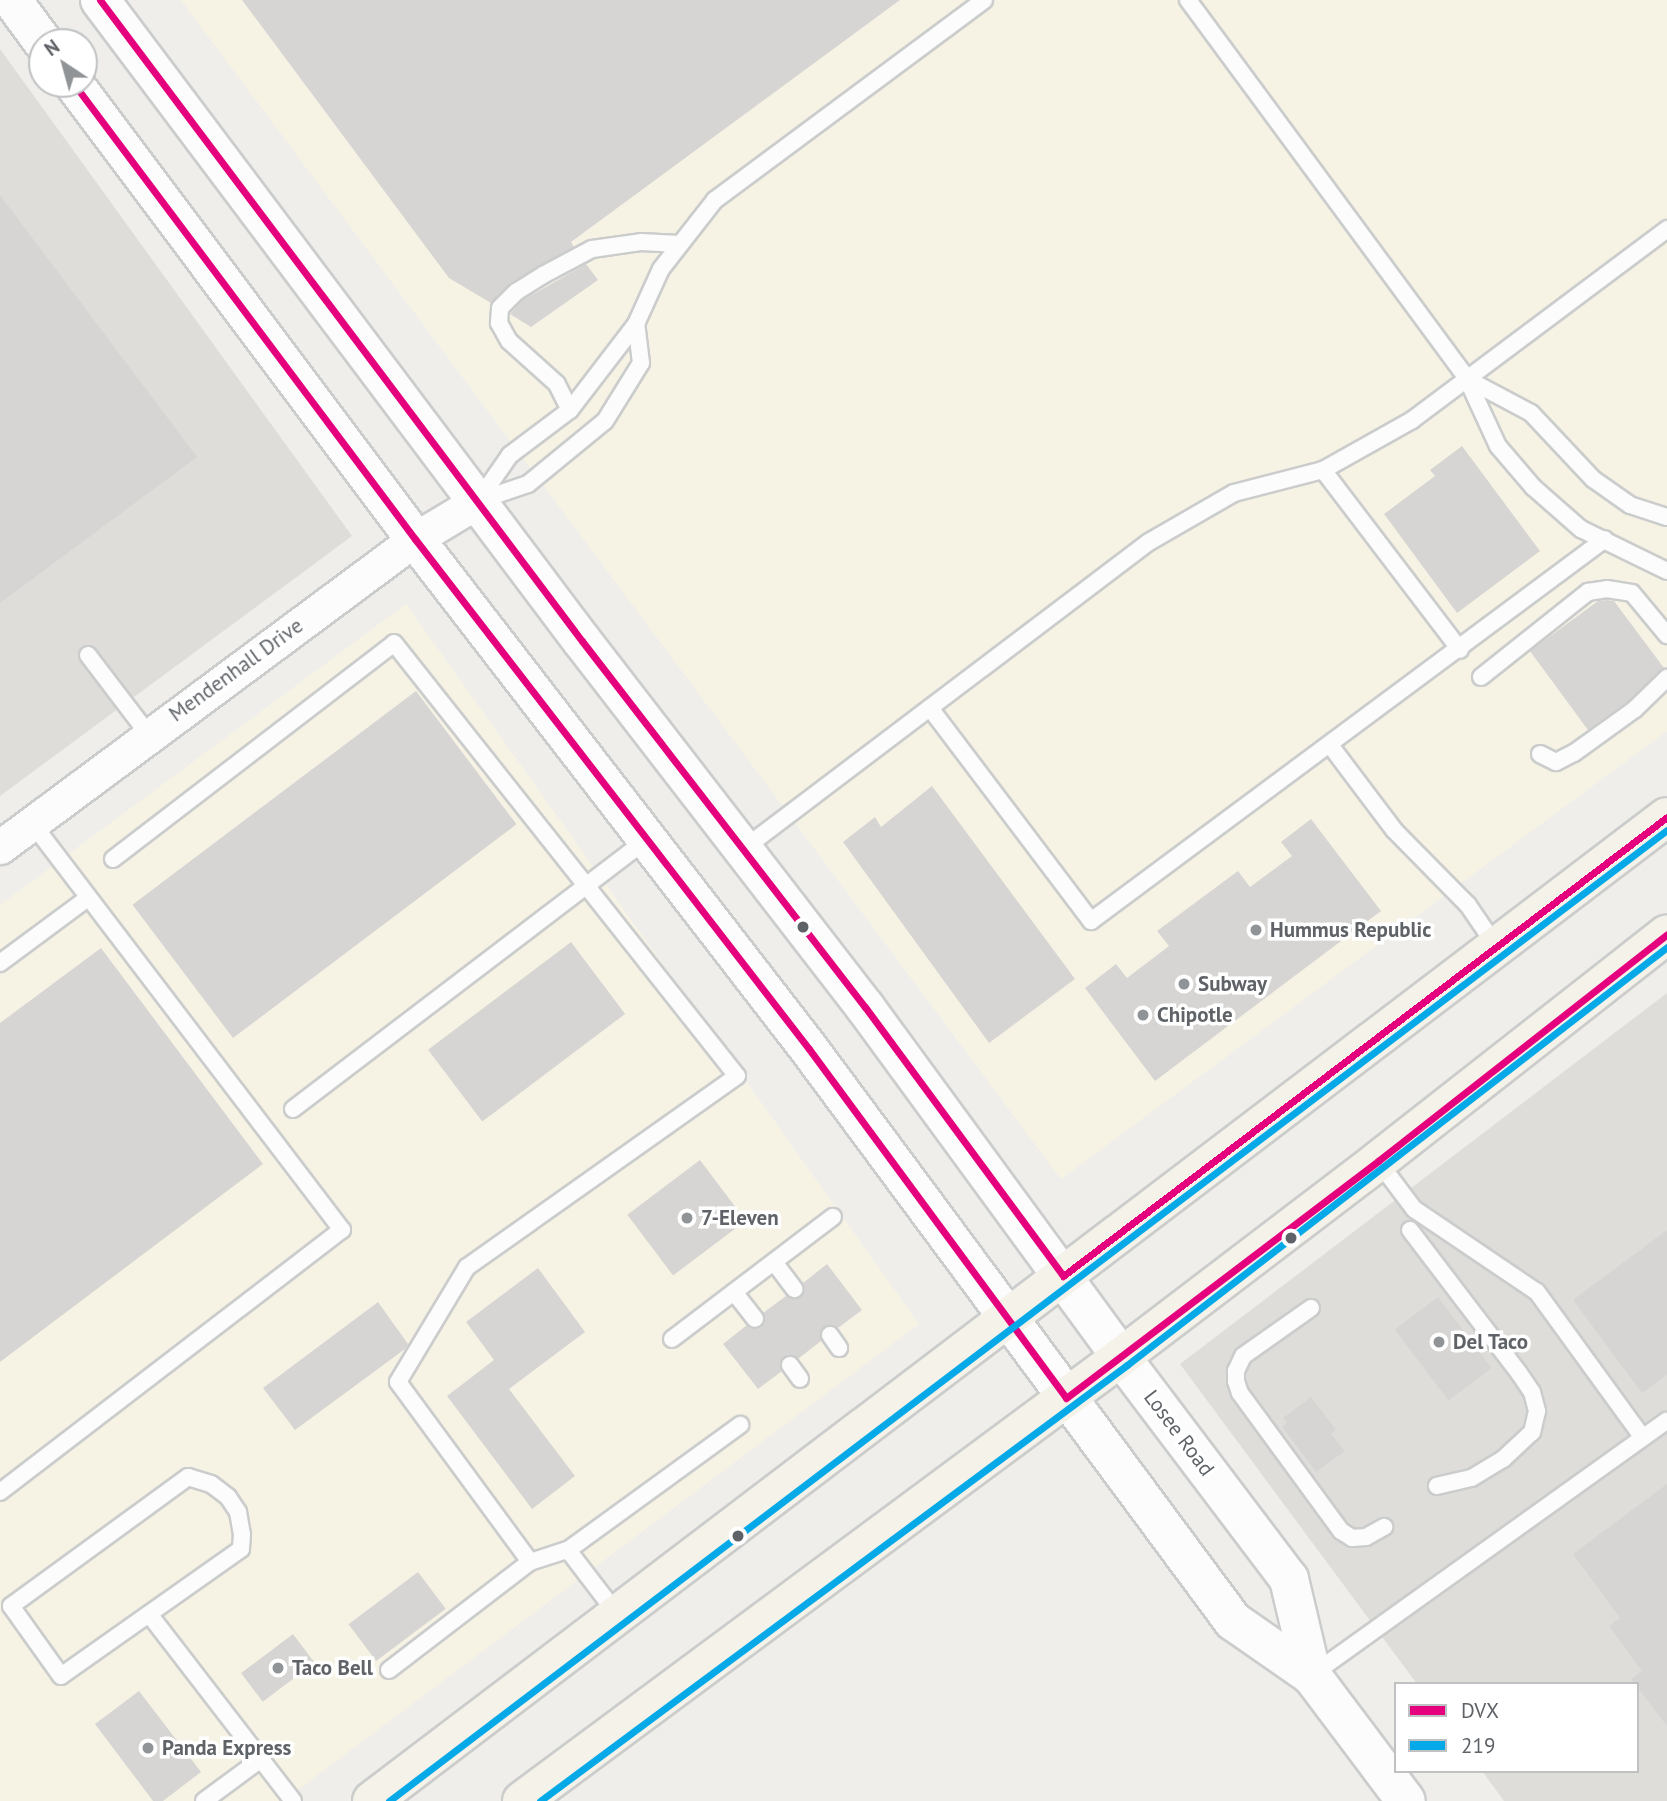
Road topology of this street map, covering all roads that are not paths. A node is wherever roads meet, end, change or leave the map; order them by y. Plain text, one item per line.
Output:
1 (12, 0) edge
2 (100, 0) edge
3 (984, 0) edge
4 (1188, 0) edge
5 (33, 28) edge
6 (84, 98) edge
7 (1667, 229) edge
8 (680, 244) junction
9 (636, 324) junction
10 (1467, 379) junction
11 (570, 410) junction
12 (1323, 470) junction
13 (478, 501) junction
14 (1667, 517) edge
15 (415, 539) junction
16 (1605, 539) junction
17 (1667, 571) edge
18 (1667, 635) edge
19 (1460, 650) junction
20 (88, 655) dead end
21 (1481, 677) dead end
22 (1667, 678) edge
23 (930, 708) junction
24 (149, 735) junction
25 (1330, 745) junction
26 (1540, 754) dead end
27 (1667, 817) edge
28 (32, 823) junction
29 (646, 840) junction
30 (0, 847) edge
31 (742, 850) junction
32 (113, 859) dead end
33 (584, 884) junction
34 (88, 898) junction
35 (1667, 934) edge
36 (1496, 946) junction
37 (0, 964) edge
38 (293, 1109) dead end
39 (1378, 1161) junction
40 (833, 1217) dead end
41 (1410, 1230) dead end
42 (774, 1262) junction
43 (1063, 1276) junction
44 (794, 1289) dead end
45 (734, 1292) junction
46 (1311, 1308) dead end
47 (755, 1319) dead end
48 (1008, 1319) junction
49 (672, 1339) dead end
50 (1121, 1357) junction
51 (790, 1365) dead end
52 (800, 1379) dead end
53 (1066, 1398) junction
54 (1667, 1421) edge
55 (740, 1424) dead end
56 (1643, 1438) junction
57 (1437, 1486) dead end
58 (0, 1492) edge
59 (1384, 1527) dead end
60 (568, 1550) junction
61 (530, 1562) junction
62 (149, 1614) junction
63 (617, 1614) junction
64 (389, 1670) dead end
65 (1312, 1675) junction
66 (261, 1759) junction
67 (204, 1801) edge
68 (293, 1801) edge
69 (372, 1801) edge
70 (522, 1801) edge
71 (1406, 1801) edge

1 - 5 main road
2 - 13 main road, Losee Road
3 - 8 lane
4 - 10 lane
6 - 15 main road, Losee Road
7 - 10 lane
8 - 9 lane
8 - 11 lane
9 - 11 lane
9 - 13 lane
10 - 12 lane
10 - 14 lane
10 - 16 lane
11 - 13 lane
12 - 19 lane
12 - 23 lane
13 - 15 street, Mendenhall Drive
13 - 31 main road, Losee Road
15 - 24 street, Mendenhall Drive
15 - 29 main road, Losee Road
16 - 17 lane
16 - 19 lane
18 - 21 lane
19 - 25 lane
20 - 24 lane
22 - 26 lane
23 - 25 lane
23 - 31 lane
24 - 28 street, Mendenhall Drive
25 - 36 lane
27 - 36 main road
28 - 30 street, Mendenhall Drive
28 - 34 lane
29 - 33 lane
29 - 48 main road, Losee Road
31 - 43 main road, Losee Road
32 - 33 lane
33 - 38 lane
33 - 61 lane
34 - 37 lane
34 - 58 lane
35 - 39 main road
36 - 43 main road
39 - 50 main road
39 - 56 lane
40 - 42 lane
41 - 57 lane
42 - 44 lane
42 - 45 lane
43 - 48 main road
43 - 50 main road, Losee Road
45 - 47 lane
45 - 49 lane
46 - 59 lane
48 - 53 main road, Losee Road
48 - 63 main road
50 - 53 main road
50 - 65 main road, Losee Road
51 - 52 lane
53 - 65 main road, Losee Road
53 - 70 main road
54 - 56 lane
55 - 60 lane
56 - 65 lane
60 - 61 lane
60 - 63 lane
61 - 64 lane
62 - 62 lane
62 - 66 lane
63 - 69 main road
65 - 71 main road, Losee Road
66 - 67 lane
66 - 68 lane

